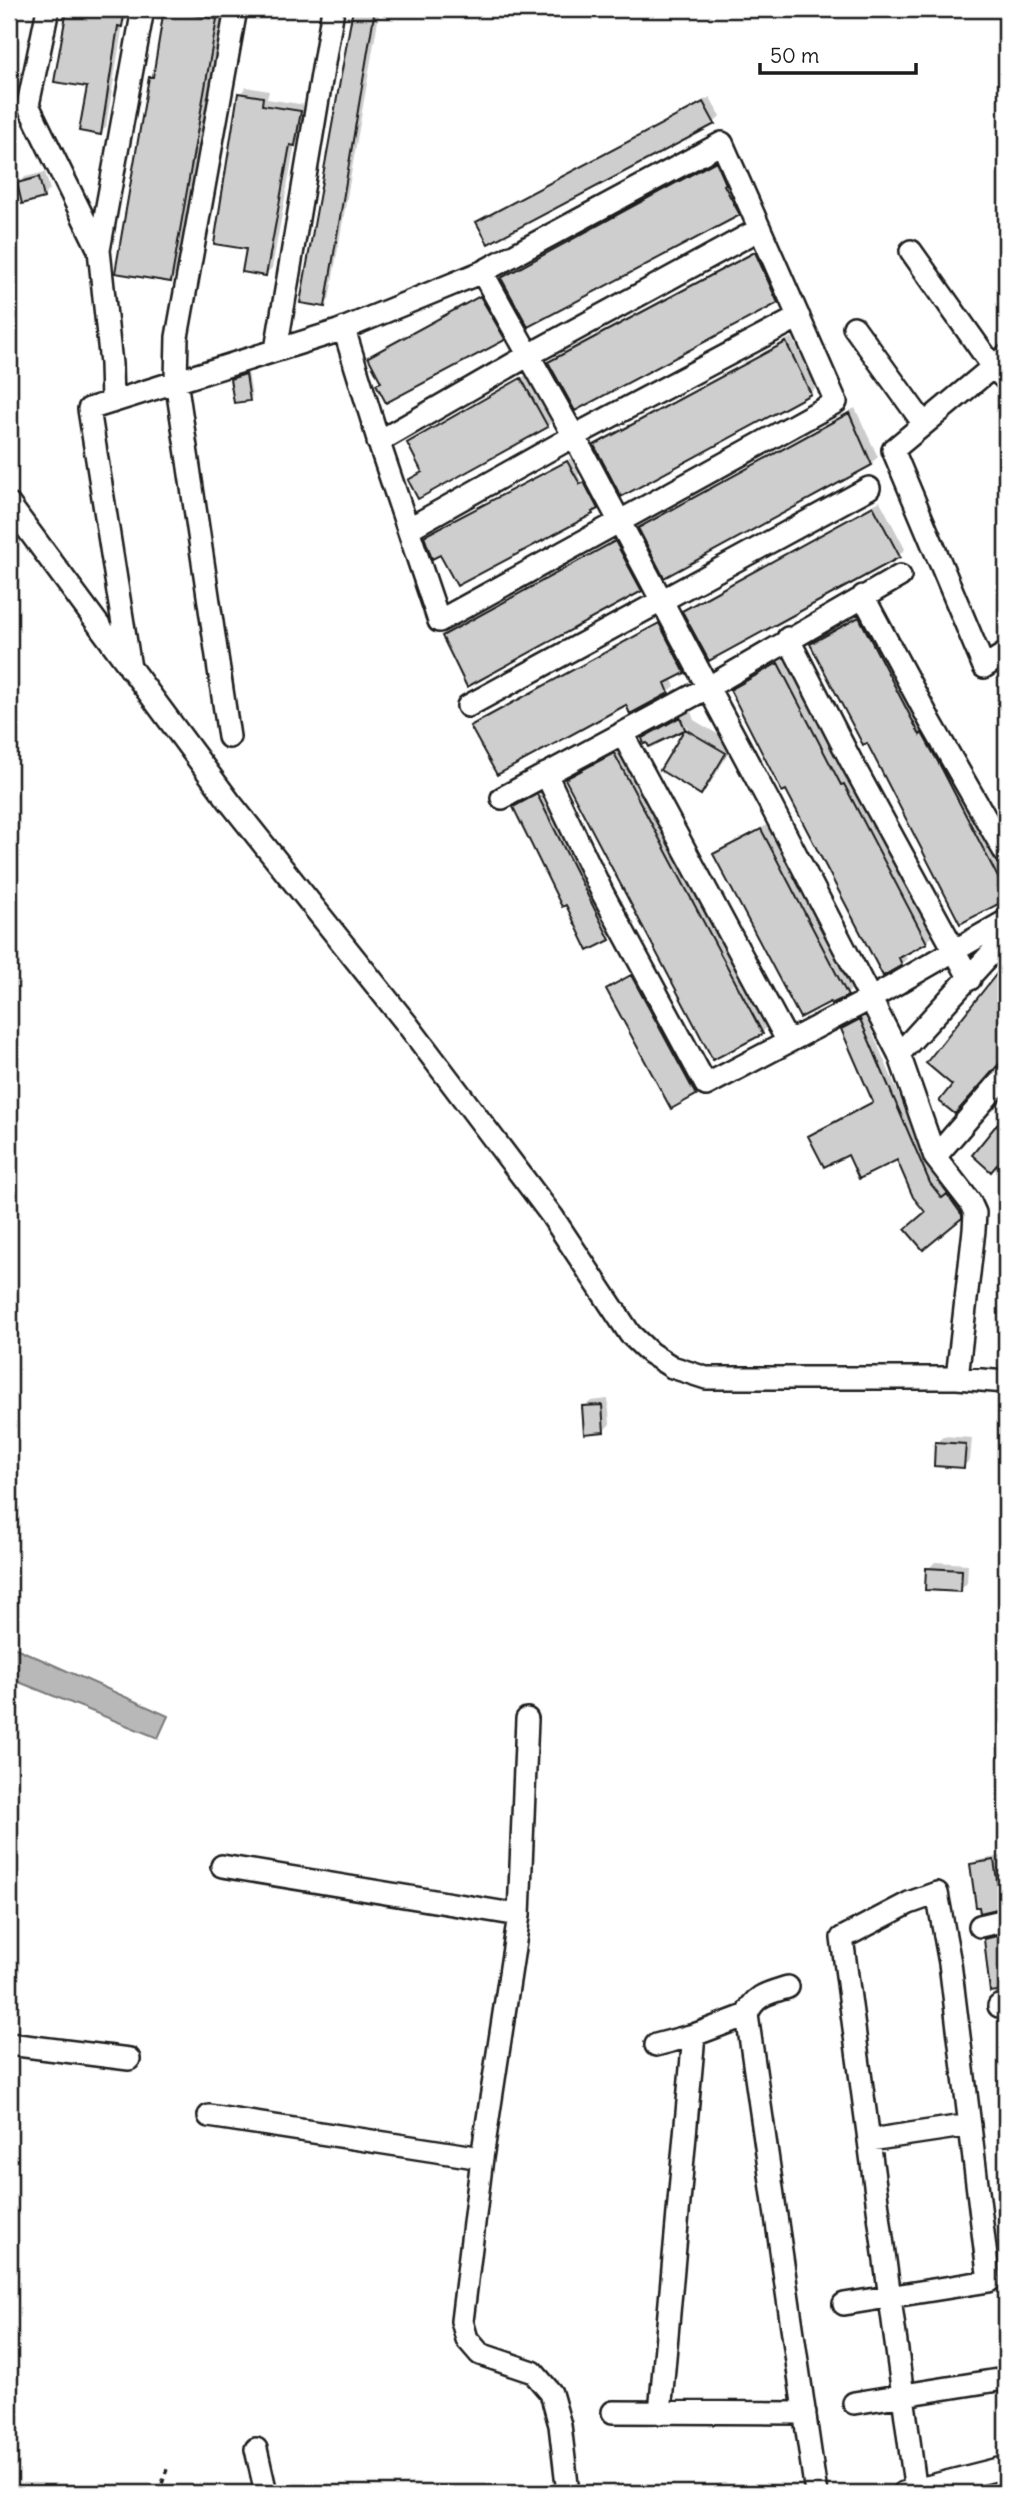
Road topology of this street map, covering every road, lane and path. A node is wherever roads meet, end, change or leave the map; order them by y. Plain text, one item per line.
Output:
1 (48, 9) edge
2 (143, 9) edge
3 (236, 9) edge
4 (333, 9) edge
5 (760, 229) junction
6 (99, 250) junction
7 (911, 251) dead end
8 (482, 272) junction
9 (799, 317) junction
10 (854, 327) dead end
11 (344, 329) junction
12 (276, 350) junction
13 (529, 355) junction
14 (1002, 368) edge
15 (176, 380) junction
16 (112, 402) junction
17 (924, 424) junction
18 (573, 436) junction
19 (378, 442) junction
20 (869, 488) dead end
21 (9, 505) edge
22 (619, 520) junction
23 (408, 529) junction
24 (900, 576) dead end
25 (863, 596) junction
26 (662, 601) junction
27 (788, 638) junction
28 (1006, 653) edge
29 (130, 668) junction
30 (707, 688) junction
31 (468, 706) dead end
32 (622, 733) junction
33 (229, 737) dead end
34 (546, 774) junction
35 (502, 797) dead end
36 (1006, 854) edge
37 (1006, 921) edge
38 (1006, 937) edge
39 (954, 953) junction
40 (970, 979) junction
41 (870, 999) junction
42 (788, 1042) junction
43 (899, 1054) junction
44 (1006, 1075) edge
45 (935, 1157) junction
46 (957, 1378) junction
47 (1006, 1382) edge
48 (527, 1719) dead end
49 (222, 1866) dead end
50 (519, 1916) junction
51 (1006, 1920) edge
52 (980, 1926) dead end
53 (788, 1987) dead end
54 (747, 2015) junction
55 (694, 2035) junction
56 (9, 2044) edge
57 (656, 2045) dead end
58 (129, 2059) dead end
59 (209, 2116) dead end
60 (970, 2125) junction
61 (870, 2140) junction
62 (482, 2158) junction
63 (891, 2295) junction
64 (844, 2304) dead end
65 (1004, 2379) dead end
66 (904, 2395) junction
67 (853, 2403) dead end
68 (613, 2412) dead end
69 (660, 2413) junction
70 (805, 2413) junction
71 (256, 2449) dead end
72 (168, 2466) dead end
73 (1006, 2467) edge
74 (159, 2493) edge
75 (266, 2493) edge
76 (568, 2493) edge
77 (816, 2493) edge
78 (911, 2493) edge

1 - 6 street
2 - 6 street
3 - 15 street
4 - 12 street
5 - 8 street
5 - 9 street
5 - 13 street
6 - 16 street
7 - 14 street
8 - 11 street
8 - 13 street
9 - 18 street
9 - 22 street
10 - 17 street
11 - 12 street
11 - 19 street
12 - 15 street
13 - 18 street
13 - 19 street
14 - 17 street
15 - 16 street
15 - 33 street
16 - 29 street
17 - 28 street
18 - 22 street
18 - 23 street
19 - 23 street
20 - 26 street
21 - 29 street
22 - 23 street
22 - 26 street
24 - 25 street
25 - 27 street
25 - 36 street
26 - 30 street
26 - 31 street
27 - 30 street
27 - 39 street
29 - 46 street
30 - 32 street
30 - 41 street
32 - 34 street
32 - 42 street
34 - 35 street
34 - 42 street
37 - 39 street
38 - 40 street
39 - 40 street
39 - 41 street
40 - 43 street
41 - 42 street
41 - 43 street
43 - 45 street
44 - 45 street
45 - 46 street
46 - 47 street
48 - 50 street
49 - 50 street
50 - 62 street
51 - 52 street
53 - 54 street
54 - 55 street
54 - 70 street
55 - 57 street
55 - 69 street
56 - 58 street
59 - 62 street
60 - 61 street
60 - 61 street
60 - 63 street
61 - 63 street
62 - 76 street
63 - 64 street
63 - 66 street
65 - 66 street
66 - 67 street
66 - 78 street
68 - 69 street
69 - 70 street
70 - 77 street
71 - 75 street
72 - 74 path
73 - 78 street

